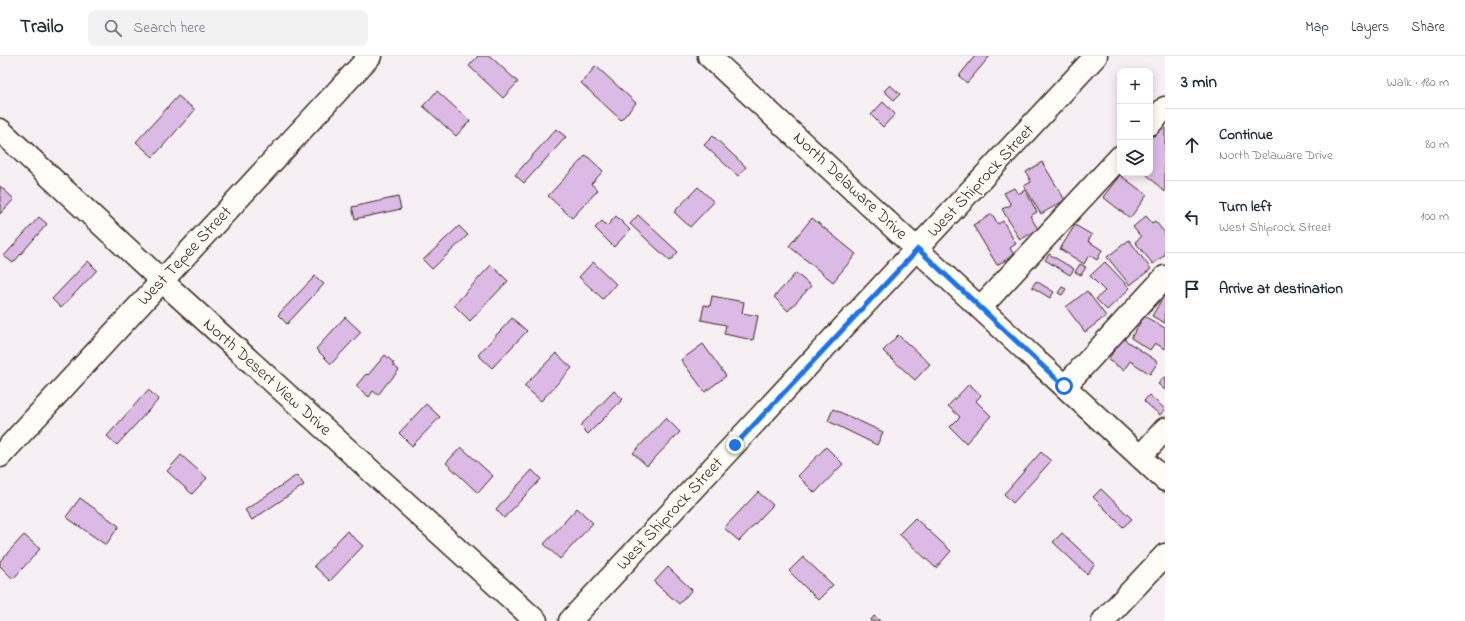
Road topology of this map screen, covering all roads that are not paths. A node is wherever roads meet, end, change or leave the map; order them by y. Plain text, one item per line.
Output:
1 (370, 56) edge
2 (709, 56) edge
3 (1096, 56) edge
4 (1165, 108) edge
5 (1153, 121) edge
6 (0, 130) edge
7 (1117, 159) edge
8 (918, 249) junction
9 (1165, 277) edge
10 (162, 281) junction
11 (980, 308) junction
12 (1064, 386) junction
13 (1165, 429) edge
14 (0, 456) edge
15 (1140, 457) junction
16 (1165, 480) edge
17 (1165, 555) edge
18 (536, 621) edge
19 (570, 621) edge
20 (1103, 621) edge

1 - 10 street, West Tepee Street
2 - 8 street, North Delaware Drive
3 - 8 street, West Shiprock Street
4 - 5 street
6 - 10 street, North Desert View Drive
7 - 11 street
8 - 11 street, North Delaware Drive
8 - 19 street, West Shiprock Street
9 - 12 street
10 - 14 street, West Tepee Street
10 - 18 street, North Desert View Drive
11 - 12 street, North Delaware Drive
12 - 15 street, North Delaware Drive
13 - 15 street
15 - 16 street, North Delaware Drive
17 - 20 street

